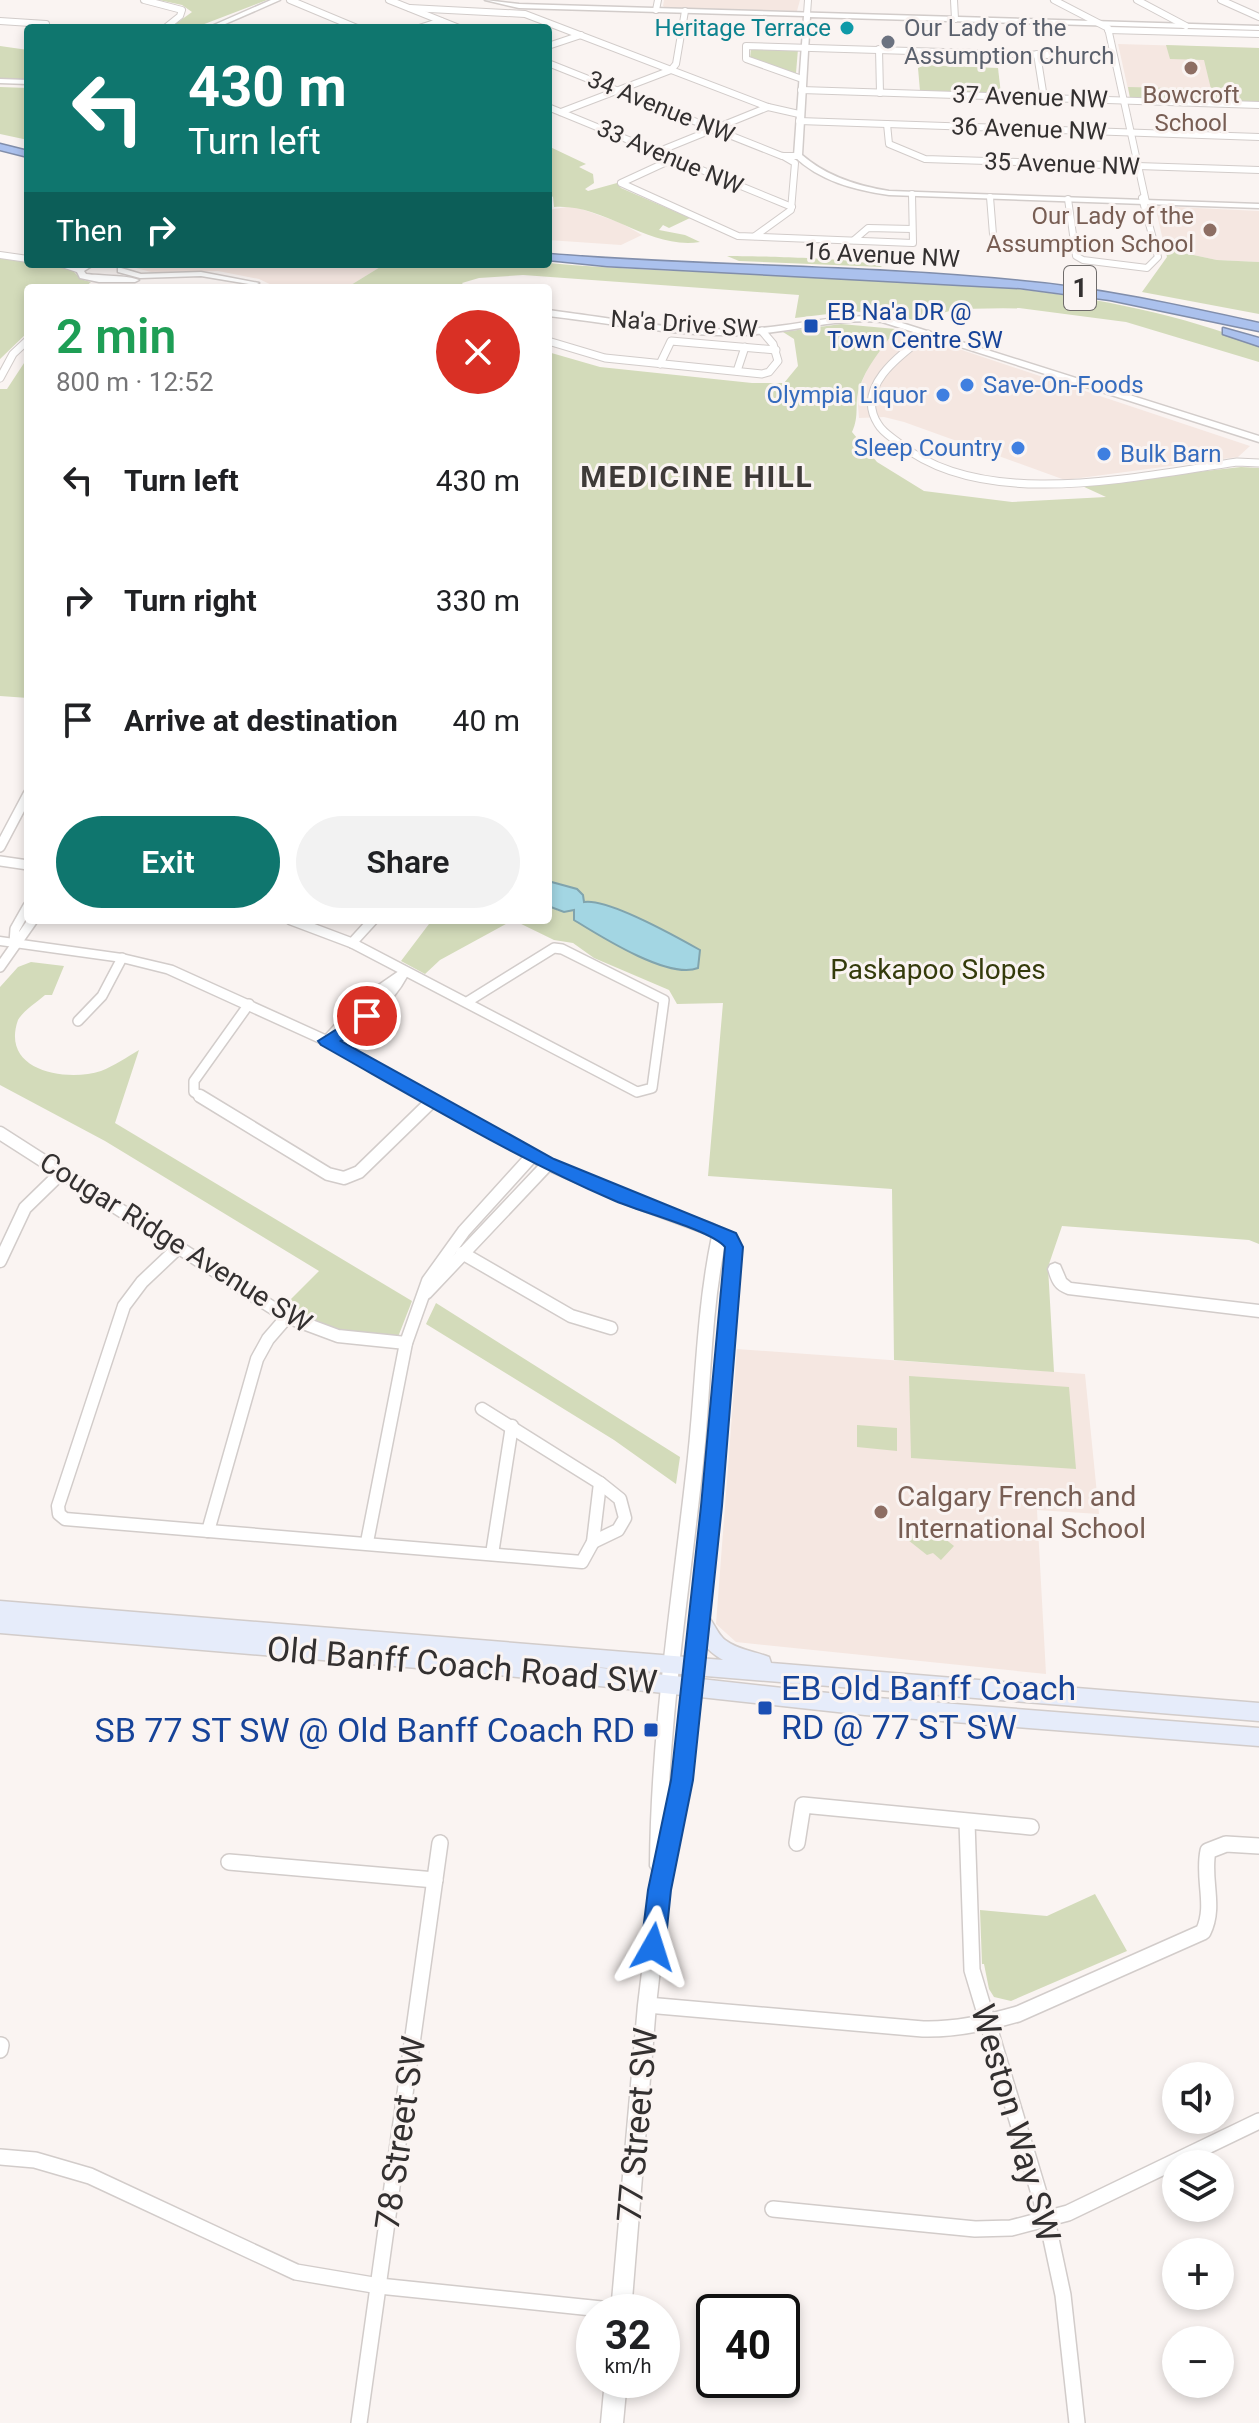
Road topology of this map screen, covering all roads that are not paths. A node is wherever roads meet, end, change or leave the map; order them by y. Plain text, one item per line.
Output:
1 (144, 0) edge
2 (277, 0) edge
3 (290, 0) edge
4 (389, 0) edge
5 (488, 0) edge
6 (658, 0) edge
7 (808, 0) edge
8 (954, 0) edge
9 (1054, 0) edge
10 (1137, 0) edge
11 (1221, 0) edge
12 (410, 8) junction
13 (656, 10) junction
14 (685, 11) junction
15 (701, 12) junction
16 (1259, 15) edge
17 (807, 18) junction
18 (955, 19) junction
19 (0, 21) edge
20 (441, 21) junction
21 (1102, 23) junction
22 (46, 24) dead end
23 (170, 24) edge
24 (220, 24) edge
25 (347, 24) edge
26 (432, 24) edge
27 (449, 24) edge
28 (551, 24) edge
29 (552, 24) edge
30 (1186, 26) junction
31 (1259, 28) edge
32 (1108, 30) junction
33 (1259, 34) edge
34 (581, 35) junction
35 (552, 45) edge
36 (805, 46) junction
37 (879, 49) junction
38 (1037, 54) junction
39 (1114, 57) junction
40 (552, 65) edge
41 (671, 70) junction
42 (802, 79) junction
43 (0, 82) edge
44 (24, 84) edge
45 (618, 90) junction
46 (801, 90) junction
47 (880, 93) junction
48 (1044, 98) junction
49 (1123, 101) junction
50 (1259, 105) edge
51 (768, 107) junction
52 (552, 109) edge
53 (561, 112) junction
54 (799, 118) junction
55 (887, 124) junction
56 (714, 129) junction
57 (1130, 132) junction
58 (0, 136) edge
59 (1259, 137) edge
60 (24, 141) edge
61 (0, 146) edge
62 (24, 152) edge
63 (657, 152) junction
64 (774, 153) junction
65 (782, 156) junction
66 (798, 156) junction
67 (0, 159) edge
68 (673, 159) junction
69 (24, 164) edge
70 (808, 166) junction
71 (1137, 166) junction
72 (1259, 170) edge
73 (794, 174) junction
74 (794, 191) junction
75 (759, 194) junction
76 (912, 194) junction
77 (990, 197) junction
78 (1068, 199) junction
79 (1146, 202) junction
80 (1259, 206) edge
81 (792, 207) junction
82 (912, 229) junction
83 (755, 236) junction
84 (854, 240) junction
85 (552, 246) edge
86 (994, 247) dead end
87 (0, 253) edge
88 (24, 256) edge
89 (552, 258) edge
90 (721, 267) junction
91 (74, 268) edge
92 (84, 268) edge
93 (119, 268) edge
94 (122, 268) edge
95 (80, 270) junction
96 (940, 279) junction
97 (99, 280) junction
98 (224, 284) edge
99 (260, 284) edge
100 (552, 313) edge
101 (1259, 322) edge
102 (762, 331) junction
103 (928, 334) junction
104 (552, 342) edge
105 (1259, 342) edge
106 (707, 344) junction
107 (24, 345) edge
108 (745, 347) junction
109 (776, 350) junction
110 (24, 351) edge
111 (11, 360) junction
112 (660, 364) junction
113 (698, 368) junction
114 (737, 371) junction
115 (1, 374) edge
116 (1096, 389) junction
117 (1259, 439) edge
118 (1259, 452) edge
119 (1237, 462) junction
120 (1259, 463) edge
121 (24, 801) edge
122 (0, 847) edge
123 (0, 861) edge
124 (24, 864) edge
125 (24, 913) edge
126 (28, 924) edge
127 (302, 924) edge
128 (369, 924) edge
129 (7, 942) edge
130 (352, 943) junction
131 (122, 958) junction
132 (0, 967) edge
133 (404, 973) junction
134 (467, 1002) junction
135 (249, 1004) junction
136 (78, 1021) dead end
137 (327, 1041) junction
138 (431, 1102) junction
139 (0, 1133) edge
140 (532, 1156) junction
141 (548, 1164) junction
142 (62, 1172) junction
143 (720, 1234) junction
144 (3, 1246) edge
145 (179, 1247) junction
146 (462, 1253) junction
147 (0, 1261) edge
148 (1055, 1269) dead end
149 (423, 1296) junction
150 (1259, 1311) edge
151 (287, 1317) junction
152 (611, 1328) dead end
153 (406, 1343) junction
154 (482, 1409) dead end
155 (512, 1426) junction
156 (600, 1483) junction
157 (208, 1531) junction
158 (367, 1542) junction
159 (593, 1542) junction
160 (492, 1554) junction
161 (0, 1610) edge
162 (700, 1619) junction
163 (0, 1624) edge
164 (672, 1663) junction
165 (694, 1665) junction
166 (862, 1680) junction
167 (669, 1685) junction
168 (692, 1687) junction
169 (1259, 1712) edge
170 (1259, 1737) edge
171 (967, 1822) junction
172 (1031, 1827) dead end
173 (440, 1843) dead end
174 (797, 1843) dead end
175 (1259, 1846) edge
176 (229, 1862) dead end
177 (435, 1880) junction
178 (660, 1890) junction
179 (647, 2005) junction
180 (987, 2024) junction
181 (1259, 2121) edge
182 (0, 2157) edge
183 (773, 2209) dead end
184 (1047, 2220) junction
185 (379, 2286) junction
186 (622, 2294) edge
187 (576, 2306) edge
188 (614, 2398) edge
189 (359, 2423) edge
190 (612, 2423) edge
191 (1077, 2423) edge

1 - 23 street
2 - 24 street
3 - 25 street
4 - 12 street
5 - 13 street
6 - 13 street
7 - 17 street
8 - 18 street
9 - 21 street
10 - 30 street
11 - 16 street
12 - 20 street
12 - 28 street, 36 Avenue NW
13 - 14 street
14 - 15 street
14 - 41 street
15 - 17 street
15 - 17 street
17 - 18 street
17 - 36 street
18 - 21 street
19 - 22 street
20 - 26 street
20 - 27 street
21 - 30 street
21 - 32 street
29 - 34 street, 36 Avenue NW
30 - 31 street
32 - 33 street
32 - 39 street
34 - 35 street
34 - 41 street, 36 Avenue NW
36 - 37 street
36 - 42 street
36 - 42 street
37 - 38 street
37 - 47 street
38 - 39 street
38 - 48 street
39 - 49 street
40 - 45 street, 34 Avenue NW
41 - 45 street
41 - 51 street, 36 Avenue NW
42 - 46 street
43 - 44 street
45 - 53 street
45 - 56 street, 34 Avenue NW
46 - 47 street, 37 Avenue NW
46 - 54 street
47 - 48 street, 37 Avenue NW
48 - 49 street, 37 Avenue NW
49 - 50 street, 37 Avenue NW
49 - 57 street
51 - 54 street, 36 Avenue NW
51 - 56 street
52 - 53 street, 33 Avenue NW
53 - 63 street, 33 Avenue NW
54 - 55 street, 36 Avenue NW
54 - 66 street
55 - 57 street, 36 Avenue NW
55 - 71 street, 35 Avenue NW
56 - 63 street
56 - 64 street, 34 Avenue NW
57 - 59 street, 36 Avenue NW
57 - 71 street
58 - 60 highway
61 - 62 highway
63 - 68 street, 33 Avenue NW
64 - 65 street, 34 Avenue NW
64 - 66 street, 34 Avenue NW
65 - 66 street, 34 Avenue NW
65 - 73 street
66 - 70 street
67 - 69 highway
68 - 75 street, 33 Avenue NW
68 - 83 street
70 - 73 street
70 - 76 street
71 - 72 street, 35 Avenue NW
71 - 79 street
73 - 74 street
74 - 75 street
74 - 81 street
75 - 81 street, 33 Avenue NW
76 - 77 street
76 - 82 street
77 - 78 street
77 - 86 street
78 - 79 street
78 - 79 street
79 - 80 street
81 - 83 street
82 - 84 street
82 - 84 street
83 - 84 street
85 - 90 highway
87 - 88 street
89 - 90 highway
90 - 96 highway, 16 Avenue NW / 1
90 - 101 highway, 16 Avenue NW / 1
91 - 95 street
92 - 95 street
93 - 97 street
94 - 99 street
95 - 97 street
96 - 101 highway, 16 Avenue NW / 1
96 - 105 highway
97 - 98 street
100 - 102 street, Na'a Drive SW
102 - 103 street, Na'a Drive SW
102 - 109 street
103 - 116 street, Na'a Drive SW
103 - 119 street
104 - 112 street
106 - 108 street
106 - 112 street
106 - 113 street
107 - 111 street
108 - 109 street
108 - 114 street
109 - 114 street
110 - 111 street
111 - 115 street
112 - 113 street
113 - 114 street
116 - 117 street, Na'a Drive SW
116 - 118 street, Na'a Drive SW
118 - 119 street
119 - 120 street
121 - 122 street
123 - 124 street
125 - 129 street
126 - 129 street
127 - 130 street
128 - 130 street
129 - 131 street
129 - 132 street
130 - 133 street
131 - 135 street
131 - 136 street
133 - 134 street
133 - 137 street
134 - 134 street
135 - 137 street
135 - 138 street
137 - 138 street
138 - 140 street
139 - 142 street, Cougar Ridge Avenue SW
140 - 141 street
140 - 149 street
141 - 143 street
141 - 146 street
142 - 144 street
142 - 145 street, Cougar Ridge Avenue SW
143 - 162 street, 77 Street SW
143 - 164 street, 77 Street SW
144 - 147 street
145 - 151 street, Cougar Ridge Avenue SW
145 - 157 street
146 - 149 street
146 - 152 street
148 - 150 street
149 - 153 street
151 - 153 street, Cougar Ridge Avenue SW
151 - 157 street
153 - 158 street
154 - 155 street
155 - 156 street
155 - 160 street
156 - 159 street
156 - 159 street
157 - 158 street
158 - 160 street
159 - 160 street
161 - 164 main road, Old Banff Coach Road SW
162 - 165 street, 77 Street SW
162 - 166 main road
163 - 167 main road, Old Banff Coach Road SW
164 - 165 main road, Old Banff Coach Road SW
164 - 167 street, 77 Street SW
165 - 166 main road, Old Banff Coach Road SW
165 - 168 street, 77 Street SW
166 - 169 main road, Old Banff Coach Road SW
167 - 168 main road, Old Banff Coach Road SW
167 - 178 street, 77 Street SW
168 - 170 main road, Old Banff Coach Road SW
168 - 178 street, 77 Street SW
171 - 172 street
171 - 174 street
171 - 180 street, Weston Way SW
173 - 177 street, 78 Street SW
175 - 180 street
176 - 177 street
177 - 185 street, 78 Street SW
178 - 179 street, 77 Street SW
179 - 180 street
179 - 186 street, 77 Street SW
180 - 184 street, Weston Way SW
181 - 184 street
182 - 185 street
183 - 184 street
184 - 191 street, Weston Way SW
185 - 187 street
185 - 189 street, 78 Street SW
188 - 190 street

